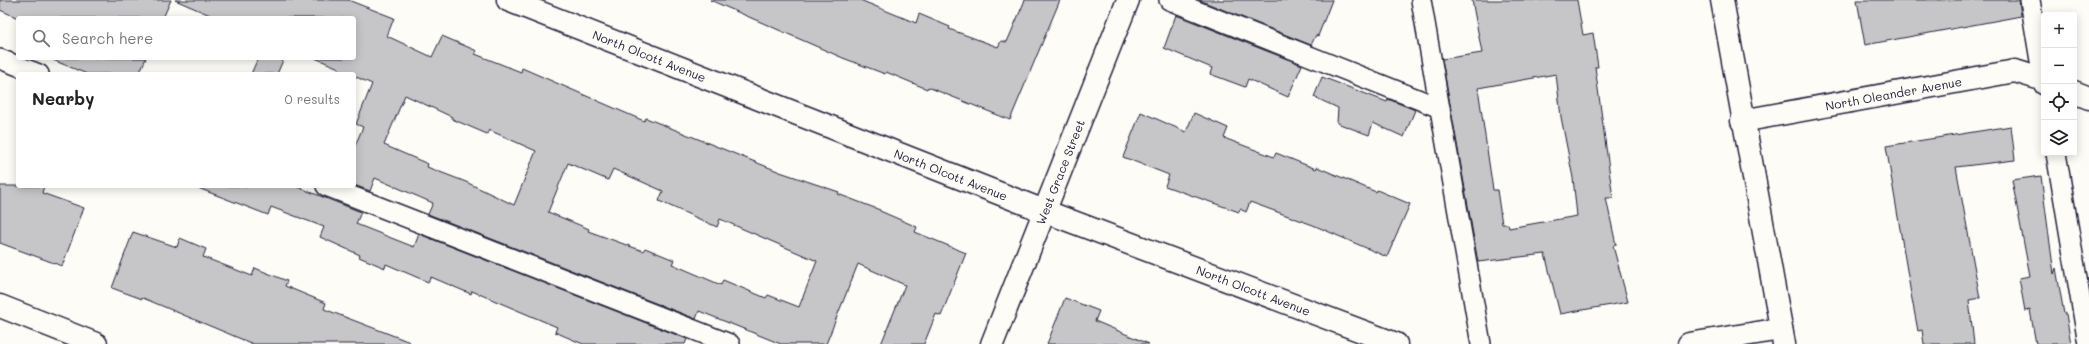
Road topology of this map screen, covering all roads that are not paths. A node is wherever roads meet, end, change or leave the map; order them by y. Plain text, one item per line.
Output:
1 (508, 0) edge
2 (1128, 0) edge
3 (1169, 0) edge
4 (1421, 0) edge
5 (1722, 0) edge
6 (2030, 0) edge
7 (0, 59) edge
8 (2041, 64) edge
9 (34, 72) edge
10 (2041, 81) edge
11 (2077, 93) edge
12 (2089, 98) edge
13 (1440, 108) junction
14 (1742, 121) junction
15 (2057, 156) edge
16 (331, 188) edge
17 (1044, 211) junction
18 (0, 306) edge
19 (1782, 336) edge
20 (96, 344) edge
21 (730, 344) edge
22 (992, 344) edge
23 (1396, 344) edge
24 (1481, 344) edge
25 (1688, 344) edge
26 (2088, 344) edge

1 - 17 street, North Olcott Avenue
2 - 17 street, West Grace Street
3 - 13 lane
4 - 13 lane
5 - 14 street
6 - 8 lane
7 - 9 lane
10 - 14 street, North Oleander Avenue
11 - 12 street
13 - 24 lane
14 - 19 street
15 - 26 lane
16 - 21 lane
17 - 22 street, West Grace Street
17 - 23 street, North Olcott Avenue
18 - 20 street
19 - 25 street

